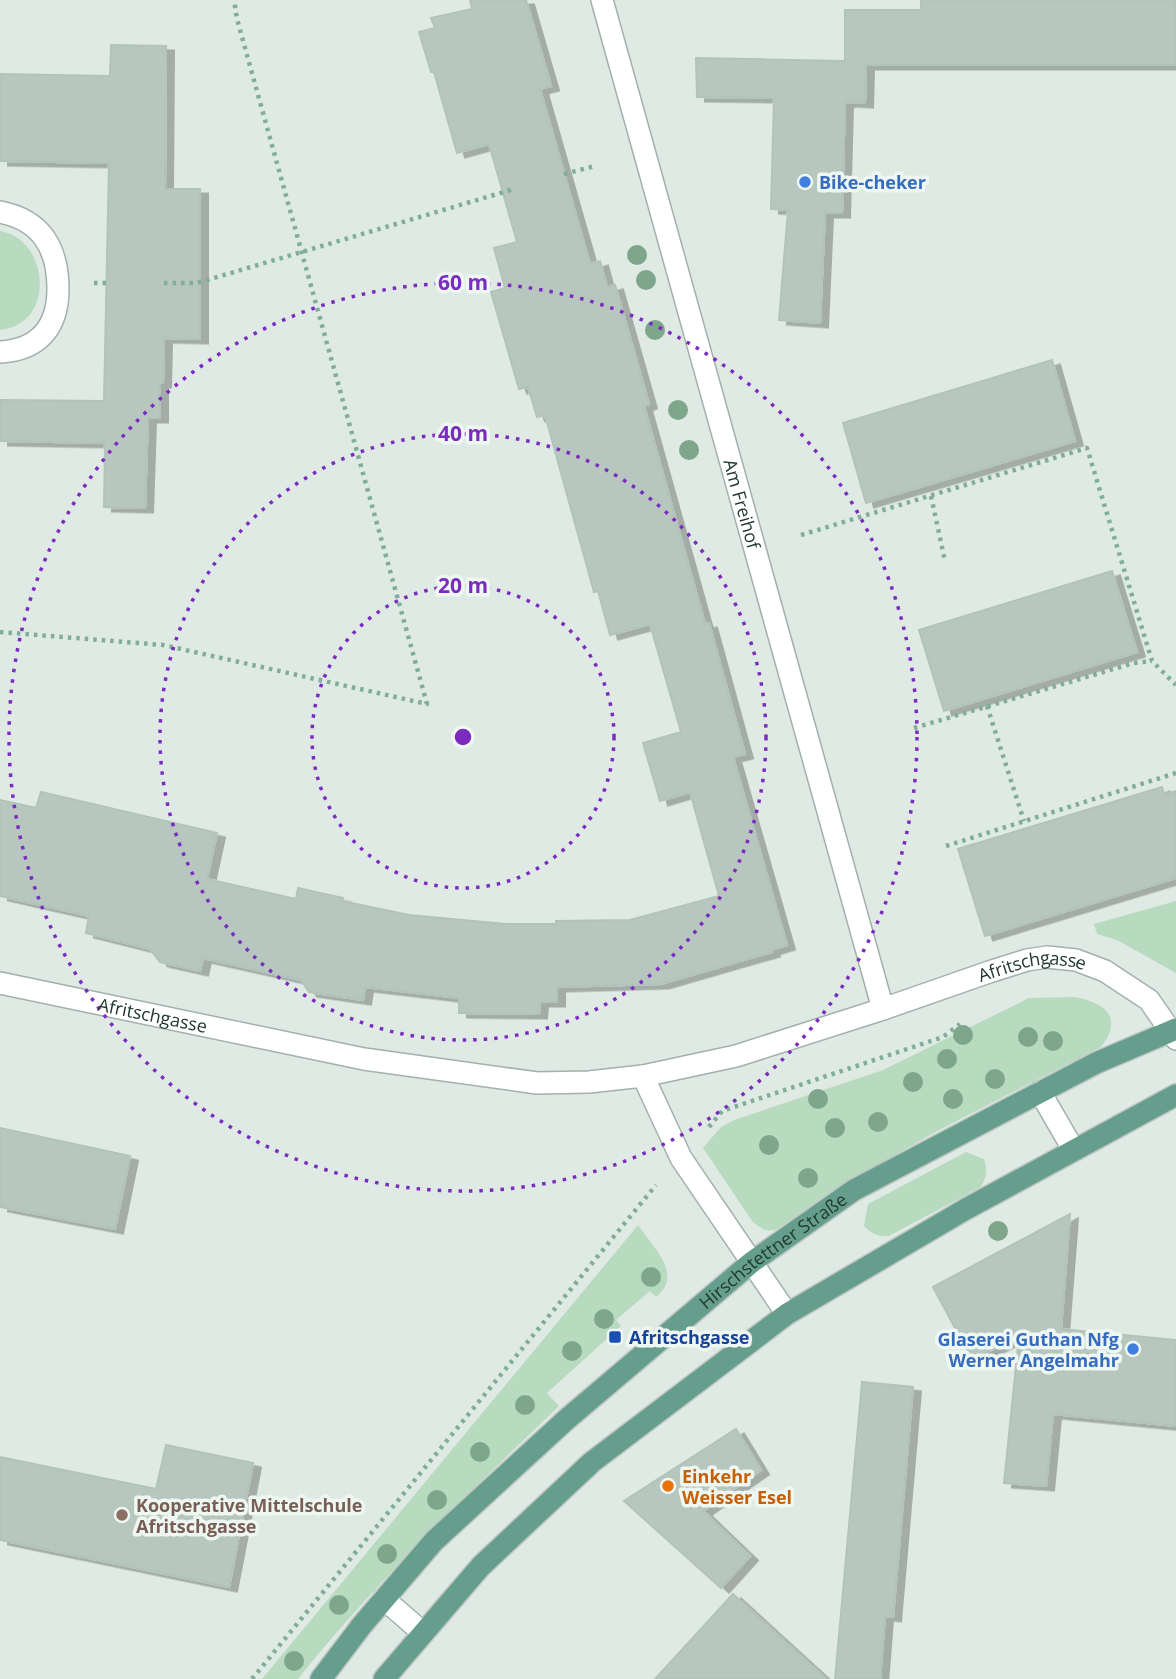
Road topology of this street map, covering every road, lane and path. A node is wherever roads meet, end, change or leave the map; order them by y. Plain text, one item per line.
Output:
1 (234, 0) edge
2 (602, 0) edge
3 (595, 166) dead end
4 (564, 174) dead end
5 (514, 189) dead end
6 (0, 212) edge
7 (302, 251) junction
8 (164, 283) dead end
9 (0, 352) edge
10 (931, 496) junction
11 (801, 535) dead end
12 (945, 561) dead end
13 (0, 632) edge
14 (1152, 662) junction
15 (1176, 685) edge
16 (987, 706) junction
17 (914, 728) dead end
18 (1176, 773) edge
19 (1024, 821) junction
20 (946, 846) dead end
21 (0, 983) edge
22 (883, 1009) junction
23 (963, 1023) dead end
24 (1174, 1033) edge
25 (643, 1076) junction
26 (1040, 1092) junction
27 (1176, 1095) edge
28 (703, 1134) dead end
29 (1073, 1149) junction
30 (661, 1180) dead end
31 (752, 1262) junction
32 (787, 1314) junction
33 (384, 1599) junction
34 (423, 1633) junction
35 (252, 1679) edge
36 (321, 1679) edge
37 (384, 1679) edge

1 - 7 path
2 - 22 street, Am Freihof
3 - 4 path
5 - 7 path
6 - 9 street
7 - 8 path
7 - 13 path
10 - 11 path
10 - 12 path
10 - 14 path
14 - 15 path
14 - 16 path
16 - 17 path
16 - 19 path
18 - 19 path
19 - 20 path
21 - 25 street, Afritschgasse
22 - 24 street, Afritschgasse
22 - 25 street, Afritschgasse
23 - 28 path
24 - 26 main road, Hirschstettner Straße
25 - 31 street
26 - 29 street
26 - 31 main road, Hirschstettner Straße
27 - 29 main road
29 - 32 main road
30 - 35 path
31 - 32 street
31 - 33 main road, Hirschstettner Straße
32 - 34 main road
33 - 34 street
33 - 36 main road, Hirschstettner Straße
34 - 37 main road

